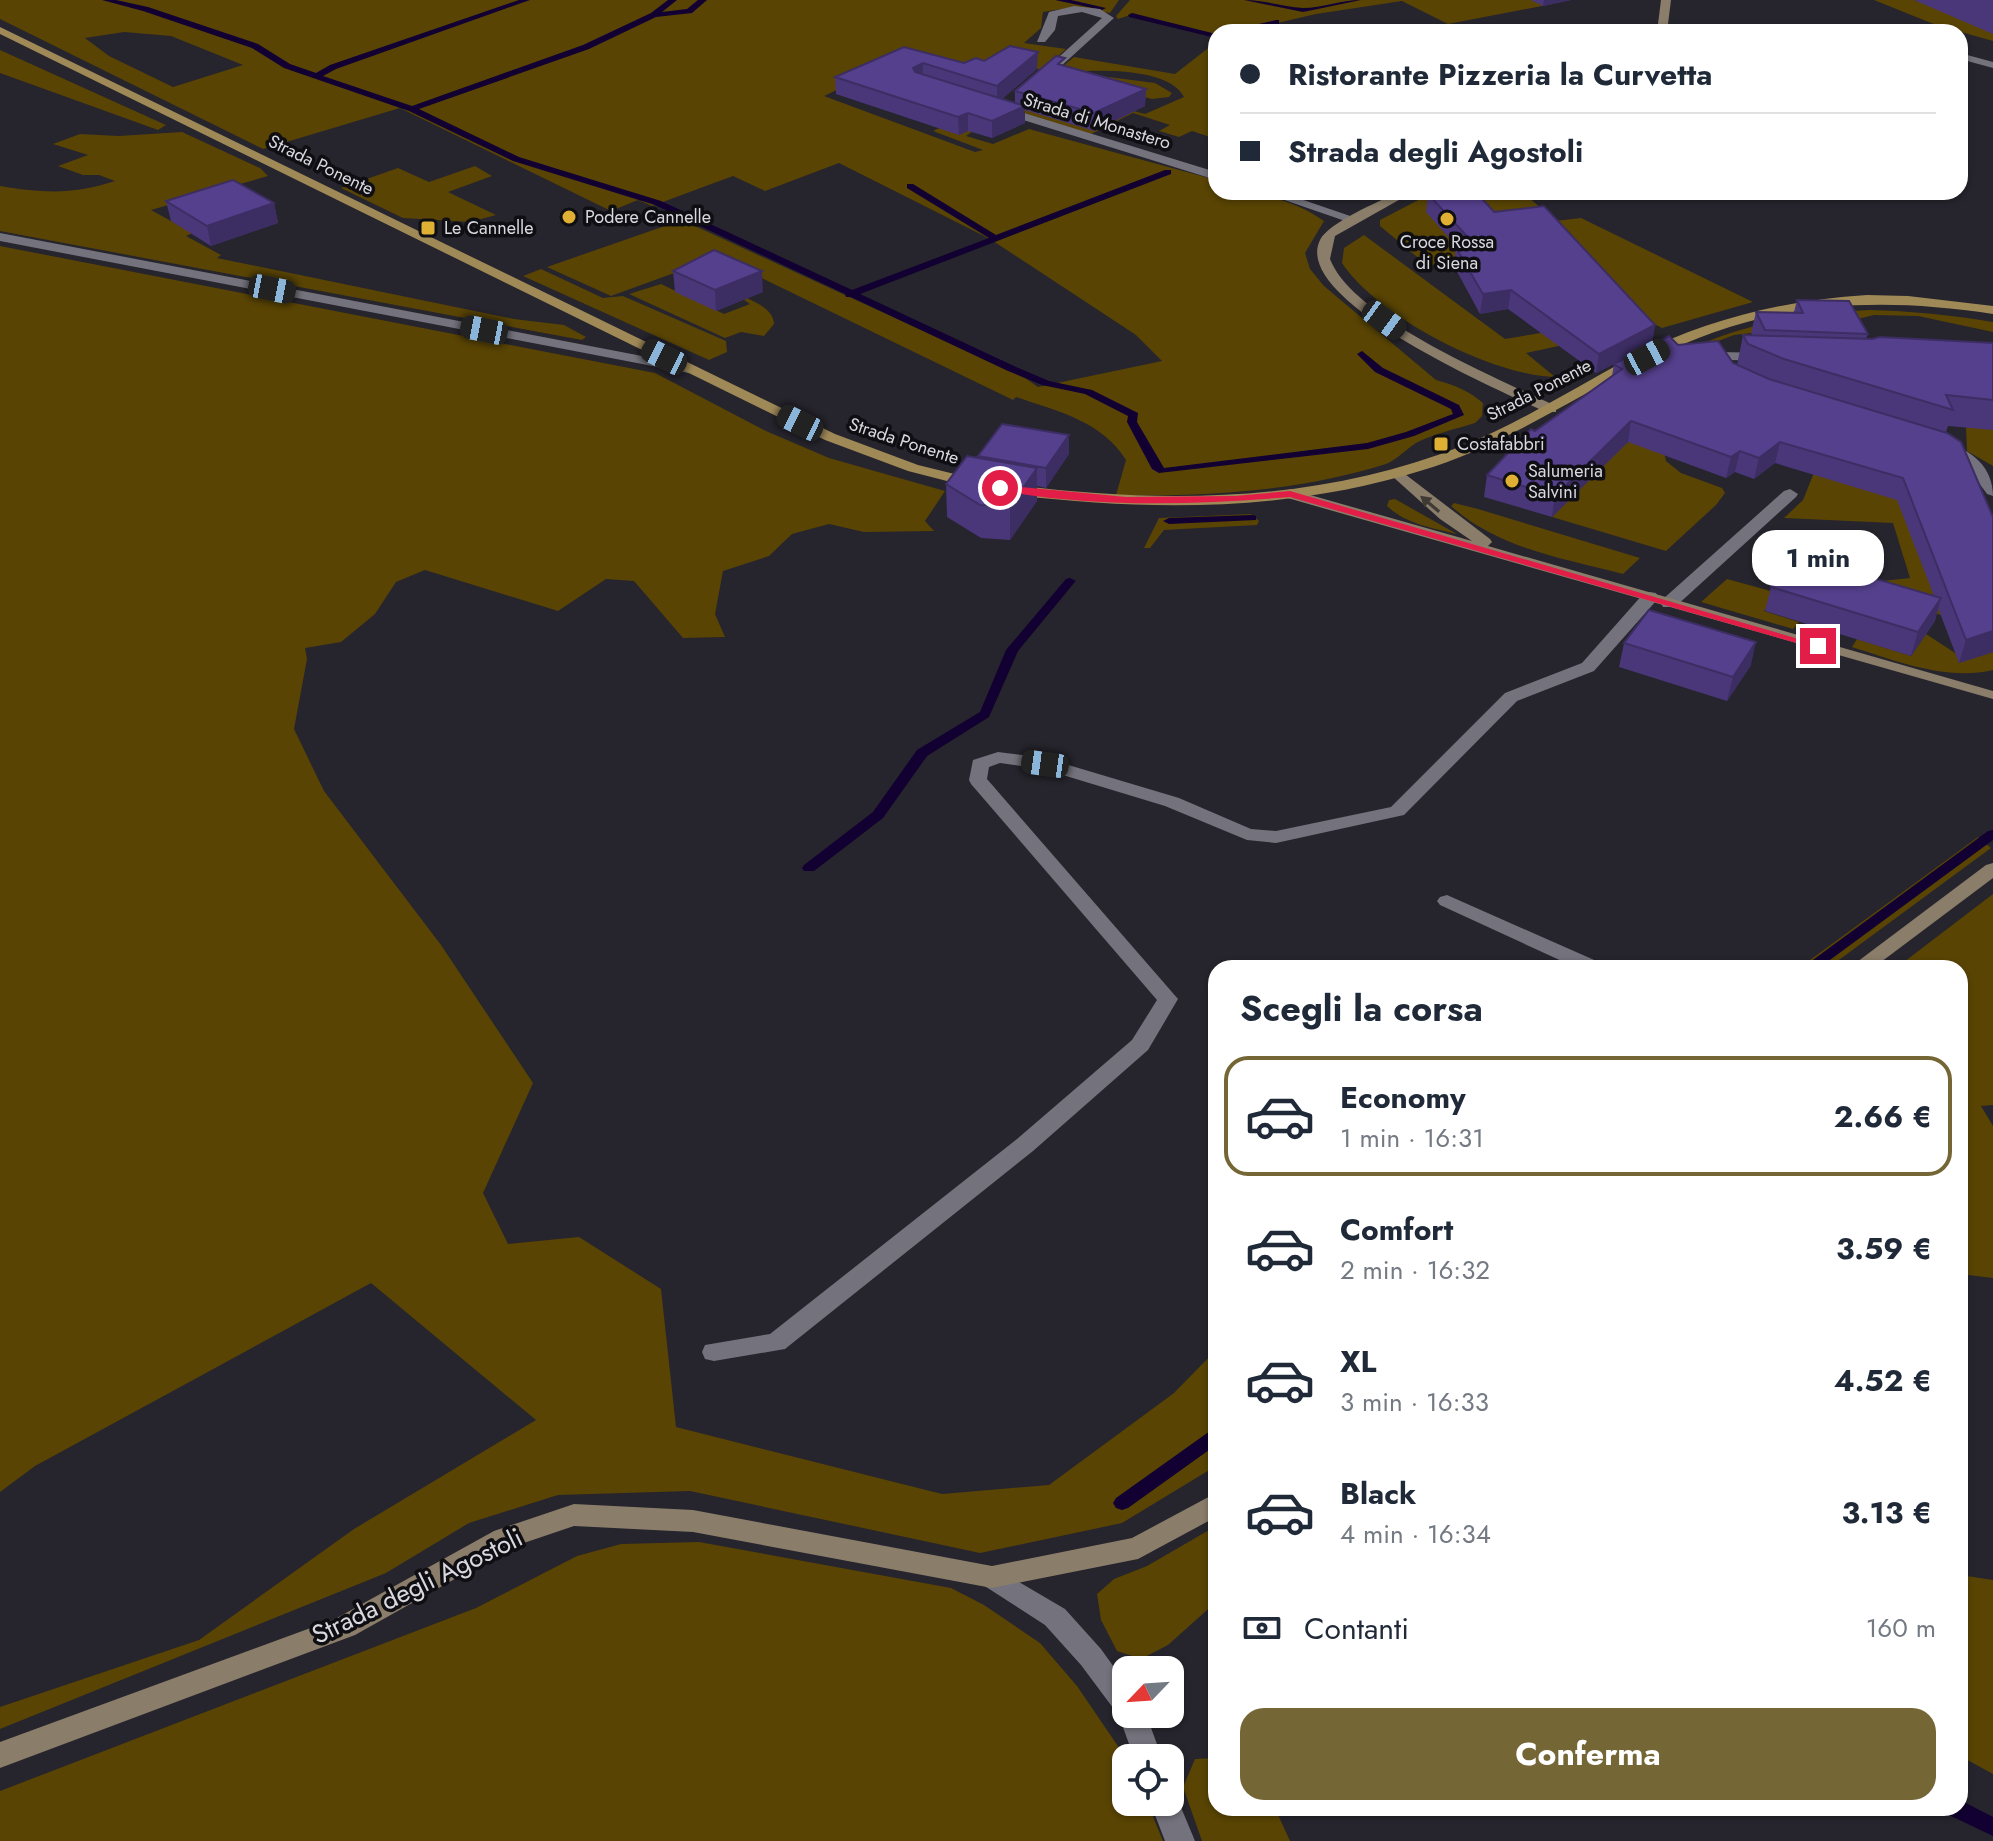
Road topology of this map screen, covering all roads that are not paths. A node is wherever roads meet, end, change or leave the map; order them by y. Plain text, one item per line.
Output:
1 (1666, 0) edge
2 (1663, 24) edge
3 (0, 30) edge
4 (1041, 40) dead end
5 (1968, 58) edge
6 (1993, 65) edge
7 (1032, 85) edge
8 (999, 106) edge
9 (1208, 173) edge
10 (1292, 200) edge
11 (1391, 200) edge
12 (1353, 219) junction
13 (0, 237) edge
14 (1993, 310) edge
15 (1779, 358) edge
16 (689, 369) junction
17 (1748, 384) edge
18 (1551, 409) junction
19 (1932, 441) edge
20 (1397, 473) junction
21 (1993, 491) edge
22 (1290, 494) junction
23 (1790, 494) dead end
24 (1516, 558) junction
25 (1650, 597) junction
26 (1669, 603) junction
27 (1991, 699) edge
28 (1993, 869) edge
29 (1447, 901) dead end
30 (1576, 960) edge
31 (1870, 960) edge
32 (714, 1352) dead end
33 (1208, 1509) edge
34 (992, 1577) junction
35 (1112, 1686) edge
36 (0, 1755) edge
37 (1170, 1816) edge
38 (1180, 1841) edge

1 - 2 street
3 - 16 main road, Strada Ponente
4 - 7 street
5 - 6 street
8 - 9 street, Strada di Monastero
10 - 12 street
11 - 12 street
12 - 18 street
13 - 16 street
14 - 18 main road, Strada Ponente
15 - 17 street
16 - 22 main road, Strada Ponente
18 - 20 main road, Strada Ponente
19 - 21 street
20 - 22 main road, Strada Ponente
24 -> 20 street
22 - 24 street
23 - 26 street
24 - 25 street
25 - 26 street
25 - 32 street
26 - 27 street
28 - 31 street
29 - 30 street
33 - 34 street, Strada degli Agostoli
34 - 35 street
34 - 36 street, Strada degli Agostoli
37 - 38 street

